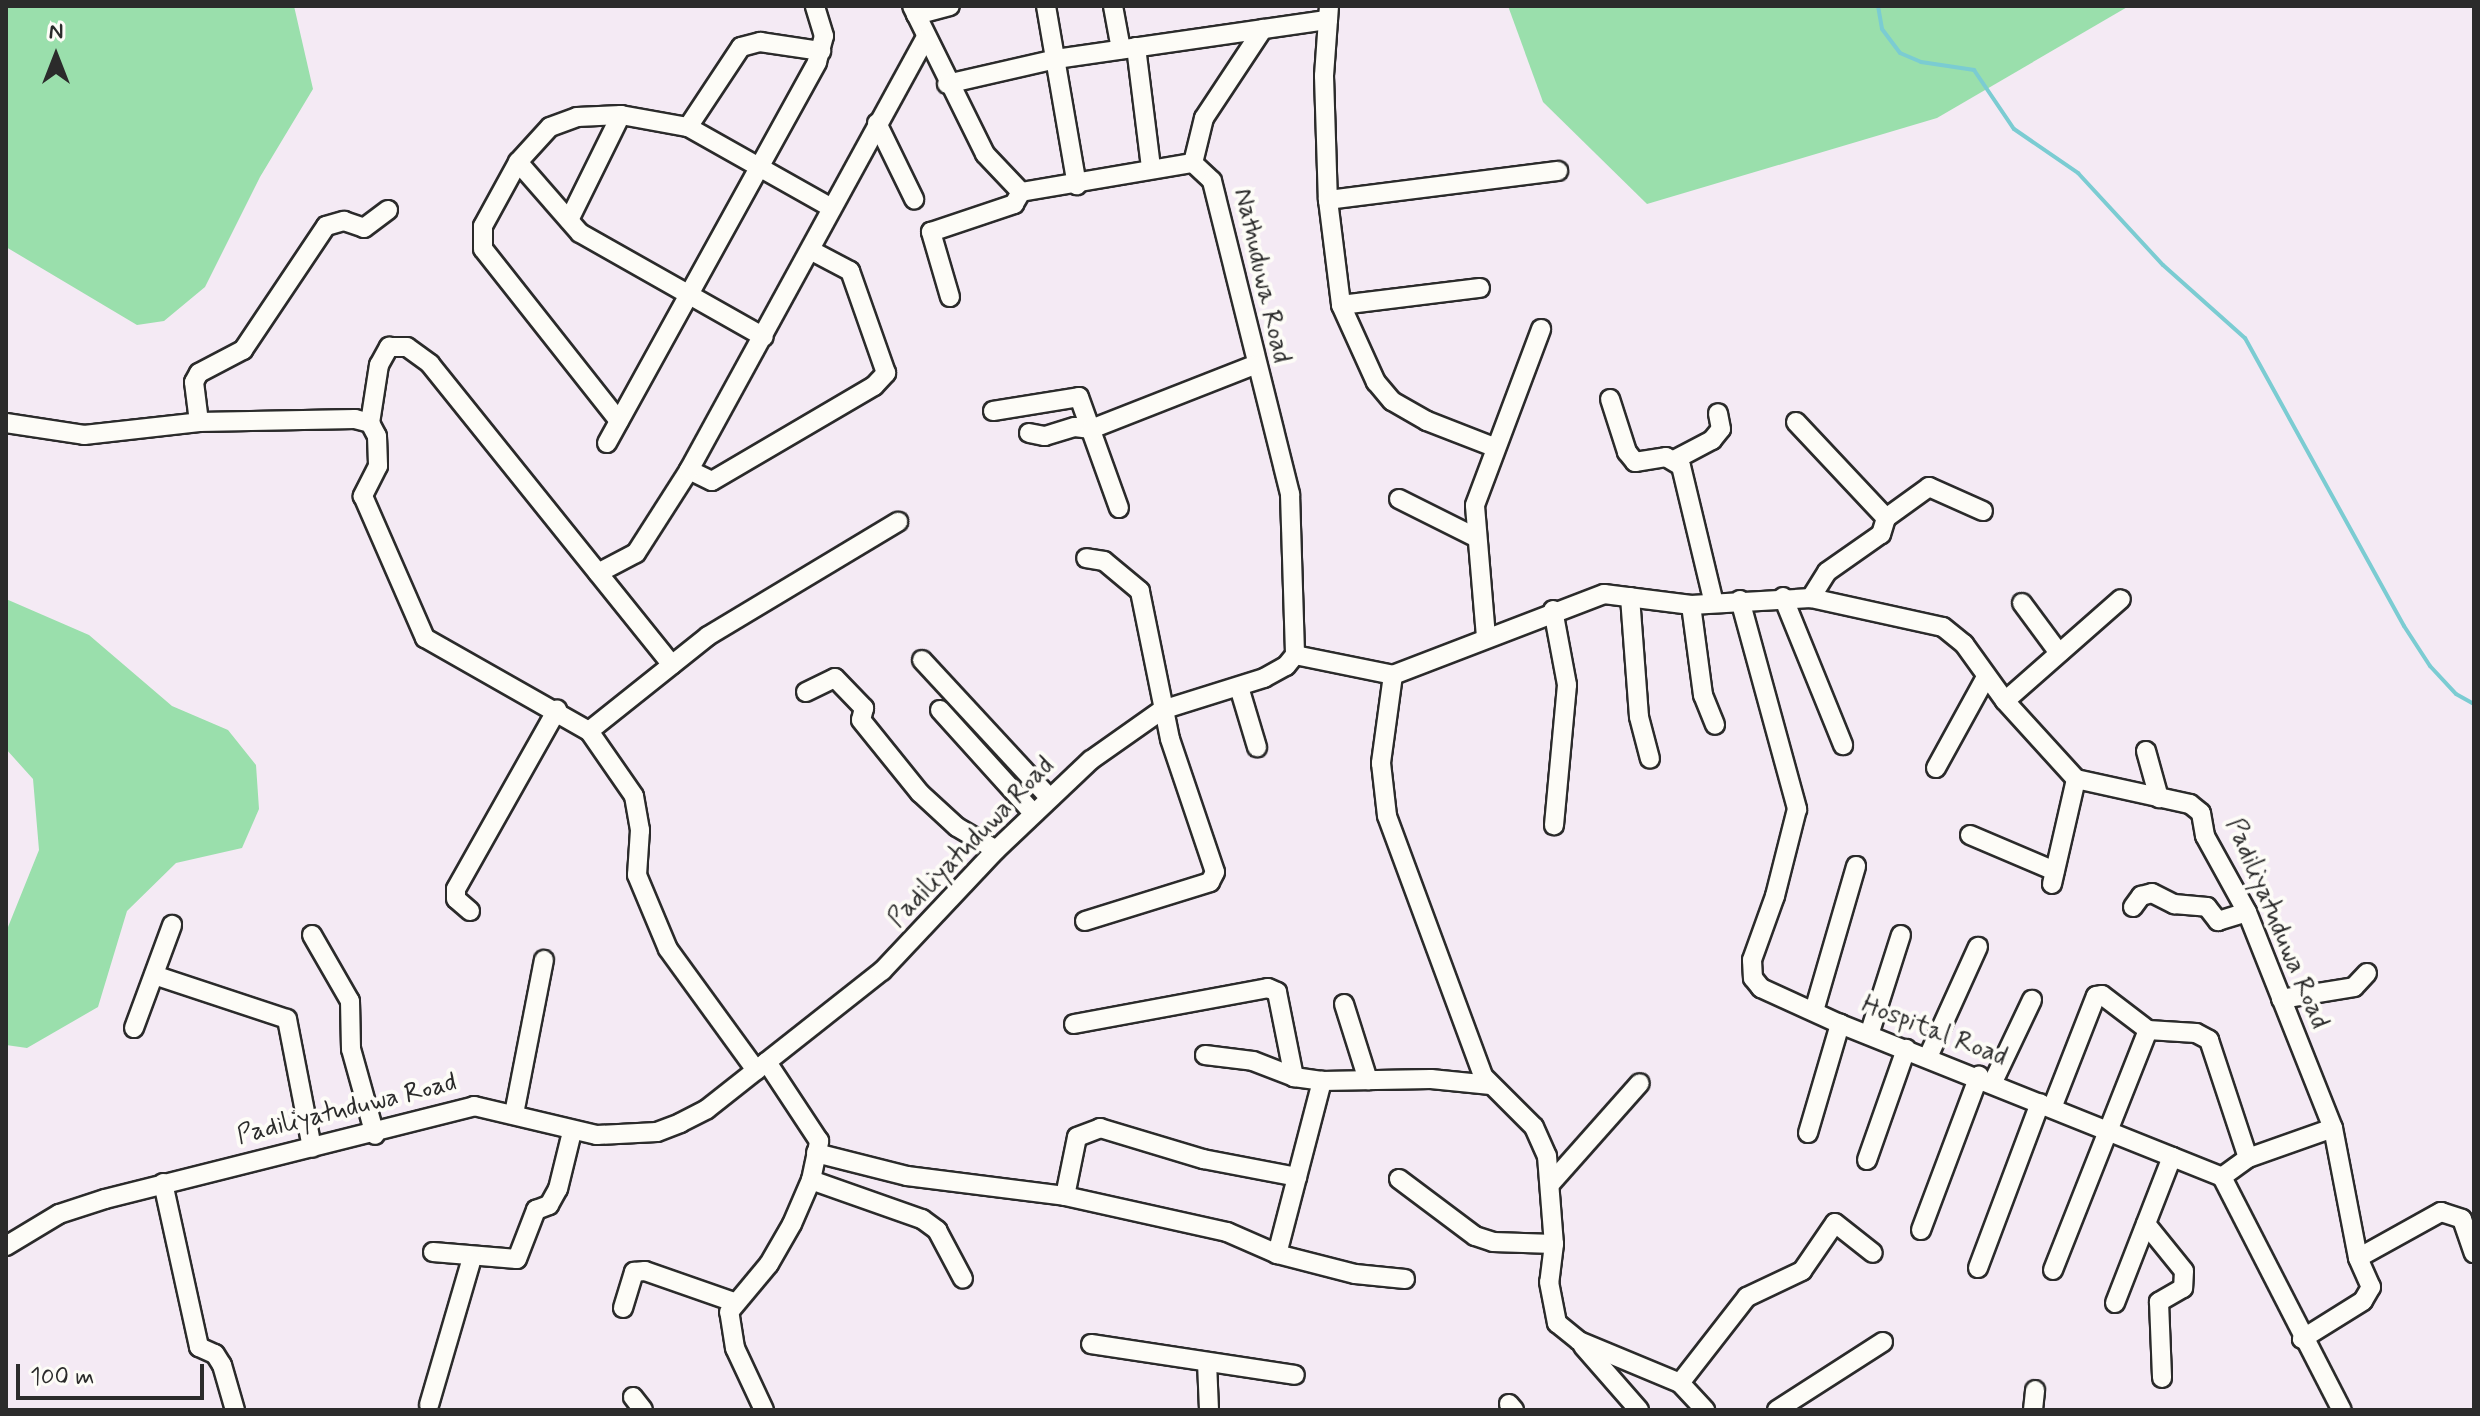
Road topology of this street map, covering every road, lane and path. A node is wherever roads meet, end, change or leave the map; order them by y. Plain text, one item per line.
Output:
1 (815, 6) edge
2 (950, 6) edge
3 (1046, 6) edge
4 (1113, 6) edge
5 (914, 11) edge
6 (1329, 13) edge
7 (1263, 29) junction
8 (925, 39) junction
9 (1128, 48) junction
10 (821, 51) junction
11 (1056, 59) junction
12 (947, 84) junction
13 (621, 115) junction
14 (877, 123) junction
15 (688, 127) junction
16 (518, 162) junction
17 (1193, 163) junction
18 (758, 164) junction
19 (1151, 168) junction
20 (1558, 171) dead end
21 (1077, 185) junction
22 (1021, 192) junction
23 (914, 199) dead end
24 (1328, 200) junction
25 (832, 208) junction
26 (388, 210) dead end
27 (569, 220) junction
28 (810, 250) junction
29 (1480, 288) dead end
30 (687, 295) junction
31 (950, 297) dead end
32 (1341, 305) junction
33 (1541, 329) dead end
34 (764, 337) junction
35 (1254, 365) junction
36 (1610, 399) dead end
37 (993, 411) dead end
38 (1718, 413) dead end
39 (619, 421) junction
40 (199, 422) junction
41 (1796, 422) dead end
42 (6, 423) edge
43 (370, 423) junction
44 (1091, 429) junction
45 (1029, 433) dead end
46 (607, 443) dead end
47 (1494, 447) junction
48 (1676, 459) junction
49 (689, 470) junction
50 (1399, 499) dead end
51 (1119, 508) dead end
52 (1983, 511) dead end
53 (1886, 518) junction
54 (898, 522) dead end
55 (1475, 537) junction
56 (1086, 558) dead end
57 (598, 573) junction
58 (1630, 597) junction
59 (1783, 597) junction
60 (1811, 598) junction
61 (2121, 599) dead end
62 (1740, 600) junction
63 (1714, 603) junction
64 (2022, 603) dead end
65 (1691, 605) junction
66 (1553, 610) junction
67 (1486, 637) junction
68 (2059, 653) junction
69 (1295, 655) junction
70 (922, 660) dead end
71 (672, 665) junction
72 (1393, 675) junction
73 (1986, 677) junction
74 (1239, 687) junction
75 (806, 692) dead end
76 (2005, 701) junction
77 (557, 710) junction
78 (940, 710) dead end
79 (1162, 710) junction
80 (1715, 725) dead end
81 (589, 731) junction
82 (1843, 745) dead end
83 (1257, 747) dead end
84 (2146, 751) dead end
85 (1650, 759) dead end
86 (1936, 768) dead end
87 (2076, 779) junction
88 (1049, 797) junction
89 (2159, 798) junction
90 (1033, 813) junction
91 (1554, 825) dead end
92 (1970, 835) dead end
93 (996, 850) junction
94 (1856, 866) dead end
95 (2133, 907) dead end
96 (470, 911) dead end
97 (2247, 912) junction
98 (1085, 921) dead end
99 (172, 925) dead end
100 (312, 935) dead end
101 (1901, 935) dead end
102 (1978, 947) dead end
103 (544, 960) dead end
104 (2367, 973) dead end
105 (154, 975) junction
106 (2281, 999) junction
107 (2032, 1000) dead end
108 (1344, 1004) dead end
109 (1814, 1011) junction
110 (1074, 1024) dead end
111 (1840, 1024) junction
112 (134, 1028) dead end
113 (2148, 1030) junction
114 (1869, 1035) junction
115 (1906, 1049) junction
116 (1205, 1055) dead end
117 (1928, 1057) junction
118 (761, 1066) junction
119 (1294, 1077) junction
120 (1986, 1079) junction
121 (1368, 1080) junction
122 (1322, 1081) junction
123 (1640, 1083) dead end
124 (1491, 1085) junction
125 (2046, 1105) junction
126 (514, 1114) junction
127 (2333, 1128) junction
128 (2108, 1131) junction
129 (572, 1132) junction
130 (1808, 1133) dead end
131 (375, 1135) junction
132 (312, 1148) junction
133 (816, 1153) junction
134 (2172, 1157) junction
135 (2248, 1158) junction
136 (1867, 1160) dead end
137 (1297, 1177) junction
138 (2222, 1177) junction
139 (1399, 1179) dead end
140 (811, 1180) junction
141 (1552, 1182) junction
142 (163, 1183) junction
143 (1065, 1196) junction
144 (2146, 1224) junction
145 (1921, 1230) dead end
146 (1554, 1244) junction
147 (6, 1246) edge
148 (433, 1252) dead end
149 (1873, 1253) dead end
150 (2474, 1253) edge
151 (1277, 1254) junction
152 (472, 1258) junction
153 (2358, 1258) junction
154 (1978, 1268) dead end
155 (2053, 1270) dead end
156 (963, 1279) dead end
157 (1405, 1279) dead end
158 (734, 1302) junction
159 (2115, 1303) dead end
160 (623, 1308) dead end
161 (2302, 1339) junction
162 (1579, 1341) junction
163 (1883, 1342) dead end
164 (1091, 1344) dead end
165 (1207, 1362) junction
166 (1295, 1375) dead end
167 (2162, 1378) dead end
168 (1680, 1383) junction
169 (2035, 1390) dead end
170 (429, 1405) dead end
171 (235, 1410) edge
172 (764, 1410) edge
173 (1209, 1410) edge
174 (1639, 1410) edge
175 (1705, 1410) edge
176 (1777, 1410) edge
177 (2033, 1410) edge
178 (2342, 1410) edge

1 - 10 street
2 - 5 street
3 - 11 street
4 - 9 street
5 - 8 street
6 - 7 street
6 - 24 street
7 - 9 street
7 - 17 street
8 - 12 street
8 - 14 street
9 - 11 street
9 - 19 street
10 - 15 street
10 - 18 street
11 - 12 street
11 - 21 street
12 - 22 street
13 - 15 street
13 - 16 street
13 - 27 street
14 - 23 street
14 - 25 street
15 - 18 street
16 - 27 street
16 - 39 street
17 - 19 street
17 - 35 street, Nathuduwa Road
18 - 25 street
18 - 30 street
19 - 21 street
20 - 24 street
21 - 22 street
22 - 31 street
24 - 32 street
25 - 28 street
26 - 40 street
27 - 30 street
28 - 34 street
28 - 49 street
29 - 32 street
30 - 34 street
30 - 39 street
32 - 47 street
33 - 47 street
34 - 49 street
35 - 44 street
35 - 69 street, Nathuduwa Road
36 - 48 street
37 - 44 street
38 - 48 street
39 - 46 street
40 - 42 street
40 - 43 street
41 - 53 street
43 - 57 street
43 - 77 street
44 - 45 street
44 - 51 street
47 - 55 street
48 - 63 street
49 - 57 street
50 - 55 street
52 - 53 street
53 - 60 street
54 - 71 street
55 - 67 street
56 - 79 street
57 - 71 street
58 - 65 street
58 - 66 street
58 - 85 street
59 - 60 street
59 - 62 street
59 - 82 street
60 - 73 street
61 - 68 street
62 - 63 street
62 - 109 street, Hospital Road
63 - 65 street
64 - 68 street
65 - 80 street
66 - 67 street
66 - 91 street
67 - 72 street
68 - 76 street
69 - 72 street
69 - 74 street, Padiliyatuduwa Road
70 - 88 street
71 - 81 street
72 - 124 street
73 - 76 street
73 - 86 street
74 - 79 street, Padiliyatuduwa Road
74 - 83 street
75 - 93 street
76 - 87 street
77 - 81 street
77 - 96 street
78 - 90 street
79 - 88 street, Padiliyatuduwa Road
79 - 98 street
81 - 118 street
84 - 89 street
87 - 89 street, Padiliyatuduwa Road
87 - 92 street
88 - 90 street, Padiliyatuduwa Road
89 - 97 street, Padiliyatuduwa Road
90 - 93 street, Padiliyatuduwa Road
93 - 118 street, Padiliyatuduwa Road
94 - 109 street
95 - 97 street
97 - 106 street, Padiliyatuduwa Road
99 - 105 street
100 - 131 street
101 - 114 street
102 - 117 street
103 - 126 street
104 - 106 street
105 - 112 street
105 - 132 street
106 - 127 street, Padiliyatuduwa Road
107 - 120 street
108 - 121 street
109 - 111 street, Hospital Road
110 - 119 street
111 - 114 street, Hospital Road
111 - 130 street
113 - 125 street
113 - 128 street
113 - 135 street
114 - 115 street, Hospital Road
115 - 117 street, Hospital Road
115 - 136 street
116 - 119 street
117 - 120 street, Hospital Road
118 - 129 street, Padiliyatuduwa Road
118 - 133 street
119 - 122 street
120 - 125 street, Hospital Road
120 - 145 street
121 - 122 street
121 - 124 street
122 - 137 street
123 - 141 street
124 - 141 street
125 - 128 street, Hospital Road
125 - 154 street
126 - 129 street, Padiliyatuduwa Road
126 - 131 street, Padiliyatuduwa Road
127 - 135 street
127 - 153 street, Padiliyatuduwa Road
128 - 134 street, Hospital Road
128 - 155 street
129 - 152 street
131 - 132 street, Padiliyatuduwa Road
132 - 142 street, Padiliyatuduwa Road
133 - 140 street
133 - 143 street
134 - 138 street, Hospital Road
134 - 144 street
135 - 138 street
137 - 143 street
137 - 151 street
138 - 161 street
139 - 146 street
140 - 156 street
140 - 158 street
141 - 146 street
142 - 147 street, Padiliyatuduwa Road
142 - 171 street
143 - 151 street
144 - 159 street
144 - 167 street
146 - 162 street
148 - 152 street
149 - 168 street
150 - 153 street
151 - 157 street
152 - 170 street
153 - 161 street, Padiliyatuduwa Road
158 - 160 street
158 - 172 street
161 - 178 street
162 - 168 street
162 - 174 street
163 - 176 street
164 - 165 street
165 - 166 street
165 - 173 street
168 - 175 street
169 - 177 street

